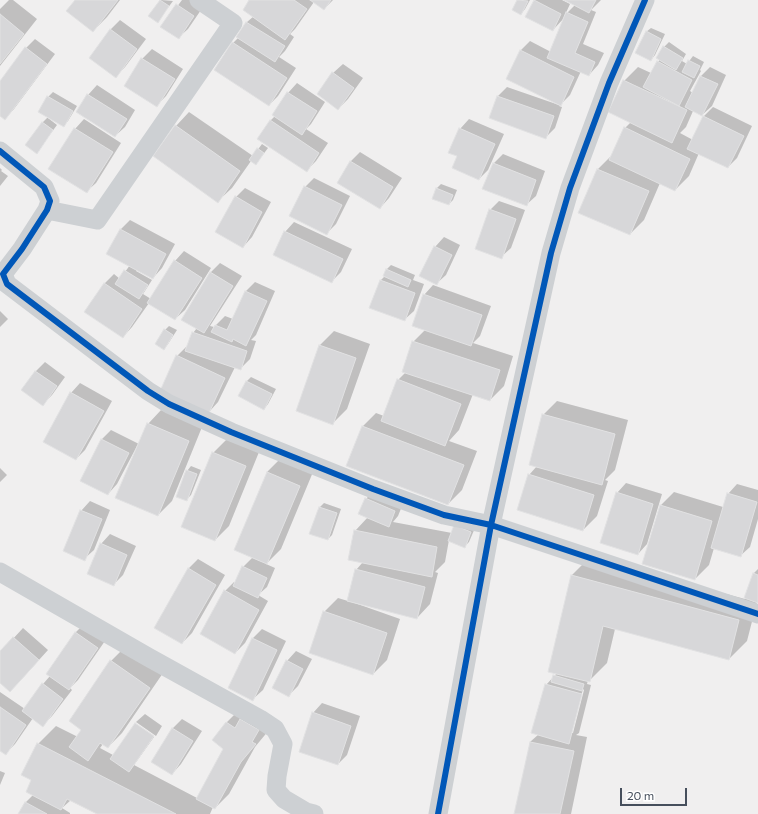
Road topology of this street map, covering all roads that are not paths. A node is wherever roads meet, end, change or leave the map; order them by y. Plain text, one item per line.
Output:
1 (199, 0) edge
2 (645, 0) edge
3 (0, 151) edge
4 (48, 210) junction
5 (2, 275) edge
6 (491, 525) junction
7 (0, 572) edge
8 (758, 614) edge
9 (314, 814) edge
10 (438, 814) edge

1 - 4 street
2 - 6 street
3 - 4 street
4 - 5 street
5 - 6 street
6 - 8 street
6 - 10 street
7 - 9 street

